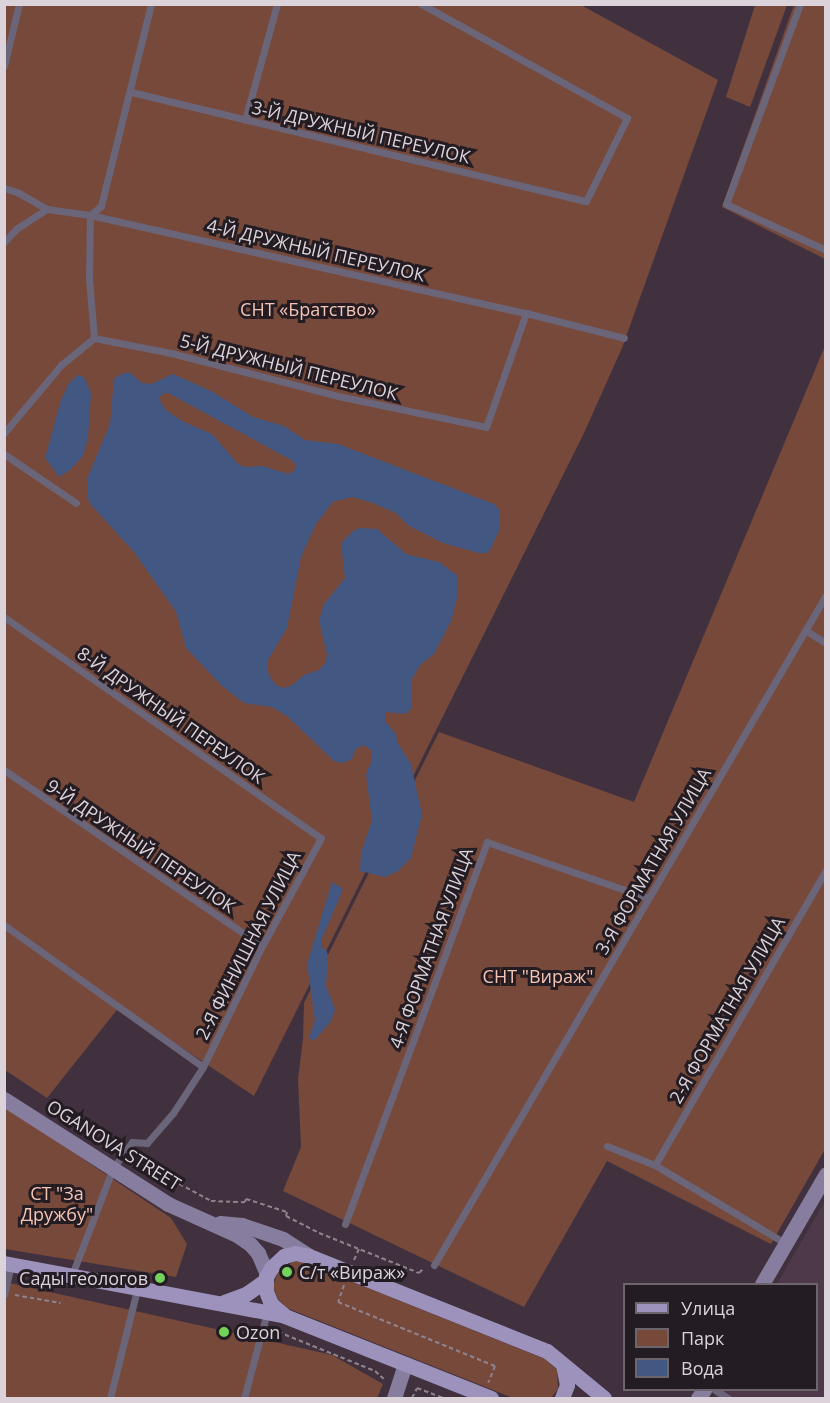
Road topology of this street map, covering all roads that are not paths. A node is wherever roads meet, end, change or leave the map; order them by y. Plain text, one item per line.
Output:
1 (19, 4) edge
2 (151, 4) edge
3 (277, 4) edge
4 (421, 4) edge
5 (800, 4) edge
6 (4, 66) edge
7 (131, 92) junction
8 (245, 120) junction
9 (4, 188) edge
10 (47, 209) junction
11 (90, 216) junction
12 (4, 242) edge
13 (825, 250) edge
14 (526, 313) junction
15 (94, 338) junction
16 (624, 338) dead end
17 (4, 433) edge
18 (4, 454) edge
19 (76, 503) dead end
20 (825, 596) edge
21 (4, 617) edge
22 (805, 630) junction
23 (825, 643) edge
24 (4, 770) edge
25 (321, 838) joint
26 (825, 870) edge
27 (648, 898) junction
28 (4, 925) edge
29 (261, 946) junction
30 (203, 1067) junction
31 (4, 1099) edge
32 (608, 1146) dead end
33 (655, 1165) junction
34 (113, 1168) junction
35 (825, 1174) edge
36 (205, 1222) junction
37 (345, 1224) dead end
38 (785, 1243) junction
39 (309, 1256) junction
40 (8, 1264) edge
41 (434, 1265) dead end
42 (72, 1275) junction
43 (267, 1277) junction
44 (763, 1283) edge
45 (138, 1287) junction
46 (8, 1295) edge
47 (224, 1302) junction
48 (267, 1312) junction
49 (285, 1316) junction
50 (405, 1364) junction
51 (563, 1365) junction
52 (390, 1392) edge
53 (487, 1397) edge
54 (110, 1398) edge
55 (244, 1398) edge
56 (562, 1398) edge
57 (604, 1398) edge

1 - 6 lane
2 - 7 lane
3 - 8 lane
4 - 8 lane, 3-Й ДРУЖНЫЙ ПЕРЕУЛОК
5 - 13 lane
7 - 8 lane, 3-Й ДРУЖНЫЙ ПЕРЕУЛОК
7 - 11 lane
9 - 10 lane, 4-Й ДРУЖНЫЙ ПЕРЕУЛОК
10 - 11 lane, 4-Й ДРУЖНЫЙ ПЕРЕУЛОК
10 - 12 lane
11 - 14 lane, 4-Й ДРУЖНЫЙ ПЕРЕУЛОК
11 - 15 lane
14 - 15 lane, 5-Й ДРУЖНЫЙ ПЕРЕУЛОК
14 - 16 lane, 4-Й ДРУЖНЫЙ ПЕРЕУЛОК
15 - 17 lane
18 - 19 lane
20 - 22 lane, 3-Я ФОРМАТНАЯ УЛИЦА
21 - 25 lane, 8-Й ДРУЖНЫЙ ПЕРЕУЛОК
22 - 23 lane
22 - 27 lane, 3-Я ФОРМАТНАЯ УЛИЦА
24 - 29 lane, 9-Й ДРУЖНЫЙ ПЕРЕУЛОК
25 - 29 lane, 2-Я ФИНИШНАЯ УЛИЦА
26 - 33 lane, 2-Я ФОРМАТНАЯ УЛИЦА
27 - 37 lane, 4-Я ФОРМАТНАЯ УЛИЦА
27 - 41 lane, 3-Я ФОРМАТНАЯ УЛИЦА
28 - 30 lane
29 - 30 lane, 2-Я ФИНИШНАЯ УЛИЦА
30 - 34 lane, 2-Я ФИНИШНАЯ УЛИЦА
31 - 34 main road, OGANOVA STREET
32 - 33 lane
33 - 38 lane
34 - 36 main road, OGANOVA STREET
34 - 42 lane
35 - 38 main road
36 - 39 main road, OGANOVA STREET
36 - 43 main road, OGANOVA STREET
38 - 44 main road
39 - 43 main road
39 - 51 main road
40 - 42 main road
40 - 46 lane
42 - 45 main road
43 - 47 main road
43 - 49 main road
45 - 47 main road
45 - 54 lane
47 - 48 main road
48 - 49 main road
48 - 55 lane
49 - 50 main road
50 - 52 main road
50 - 53 main road
51 - 56 main road
51 - 57 main road

